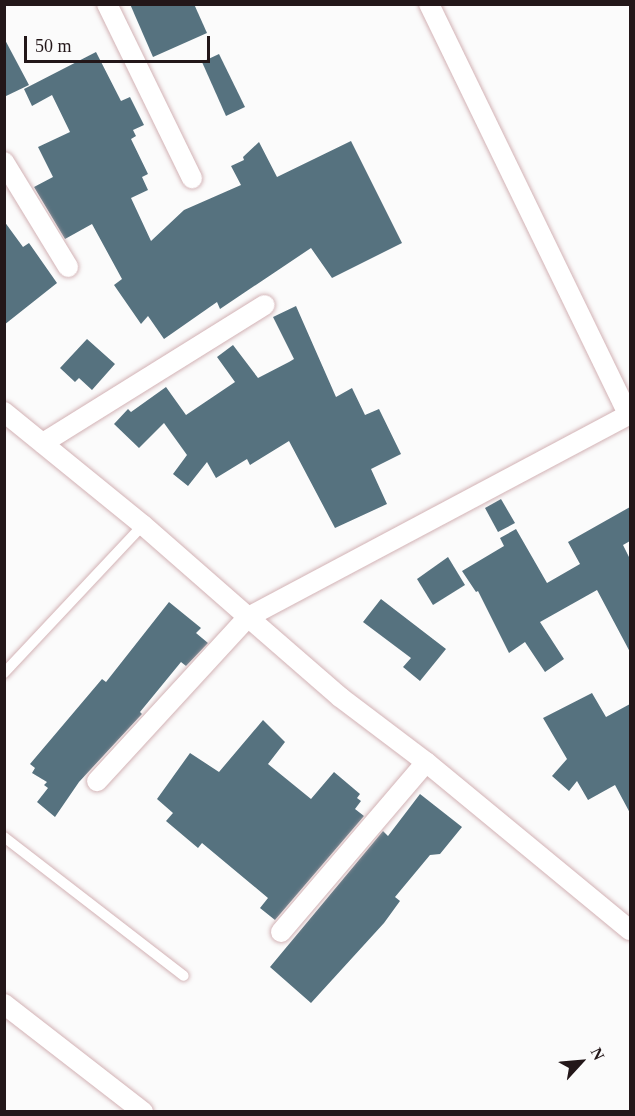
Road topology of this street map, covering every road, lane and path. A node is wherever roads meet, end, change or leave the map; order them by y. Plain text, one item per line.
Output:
1 (107, 4) edge
2 (429, 4) edge
3 (4, 162) edge
4 (192, 178) dead end
5 (68, 267) dead end
6 (265, 305) dead end
7 (4, 412) edge
8 (630, 415) edge
9 (43, 443) junction
10 (143, 525) junction
11 (248, 617) junction
12 (4, 673) edge
13 (426, 762) junction
14 (97, 781) dead end
15 (4, 837) edge
16 (630, 930) edge
17 (281, 932) dead end
18 (184, 976) dead end
19 (4, 1004) edge
20 (143, 1112) edge

1 - 4 street
2 - 8 street
3 - 5 street
6 - 9 street
7 - 9 street
8 - 11 street
9 - 10 street
10 - 11 street
10 - 12 lane
11 - 13 street
11 - 14 street
13 - 16 street
13 - 17 street
15 - 18 lane
19 - 20 street

